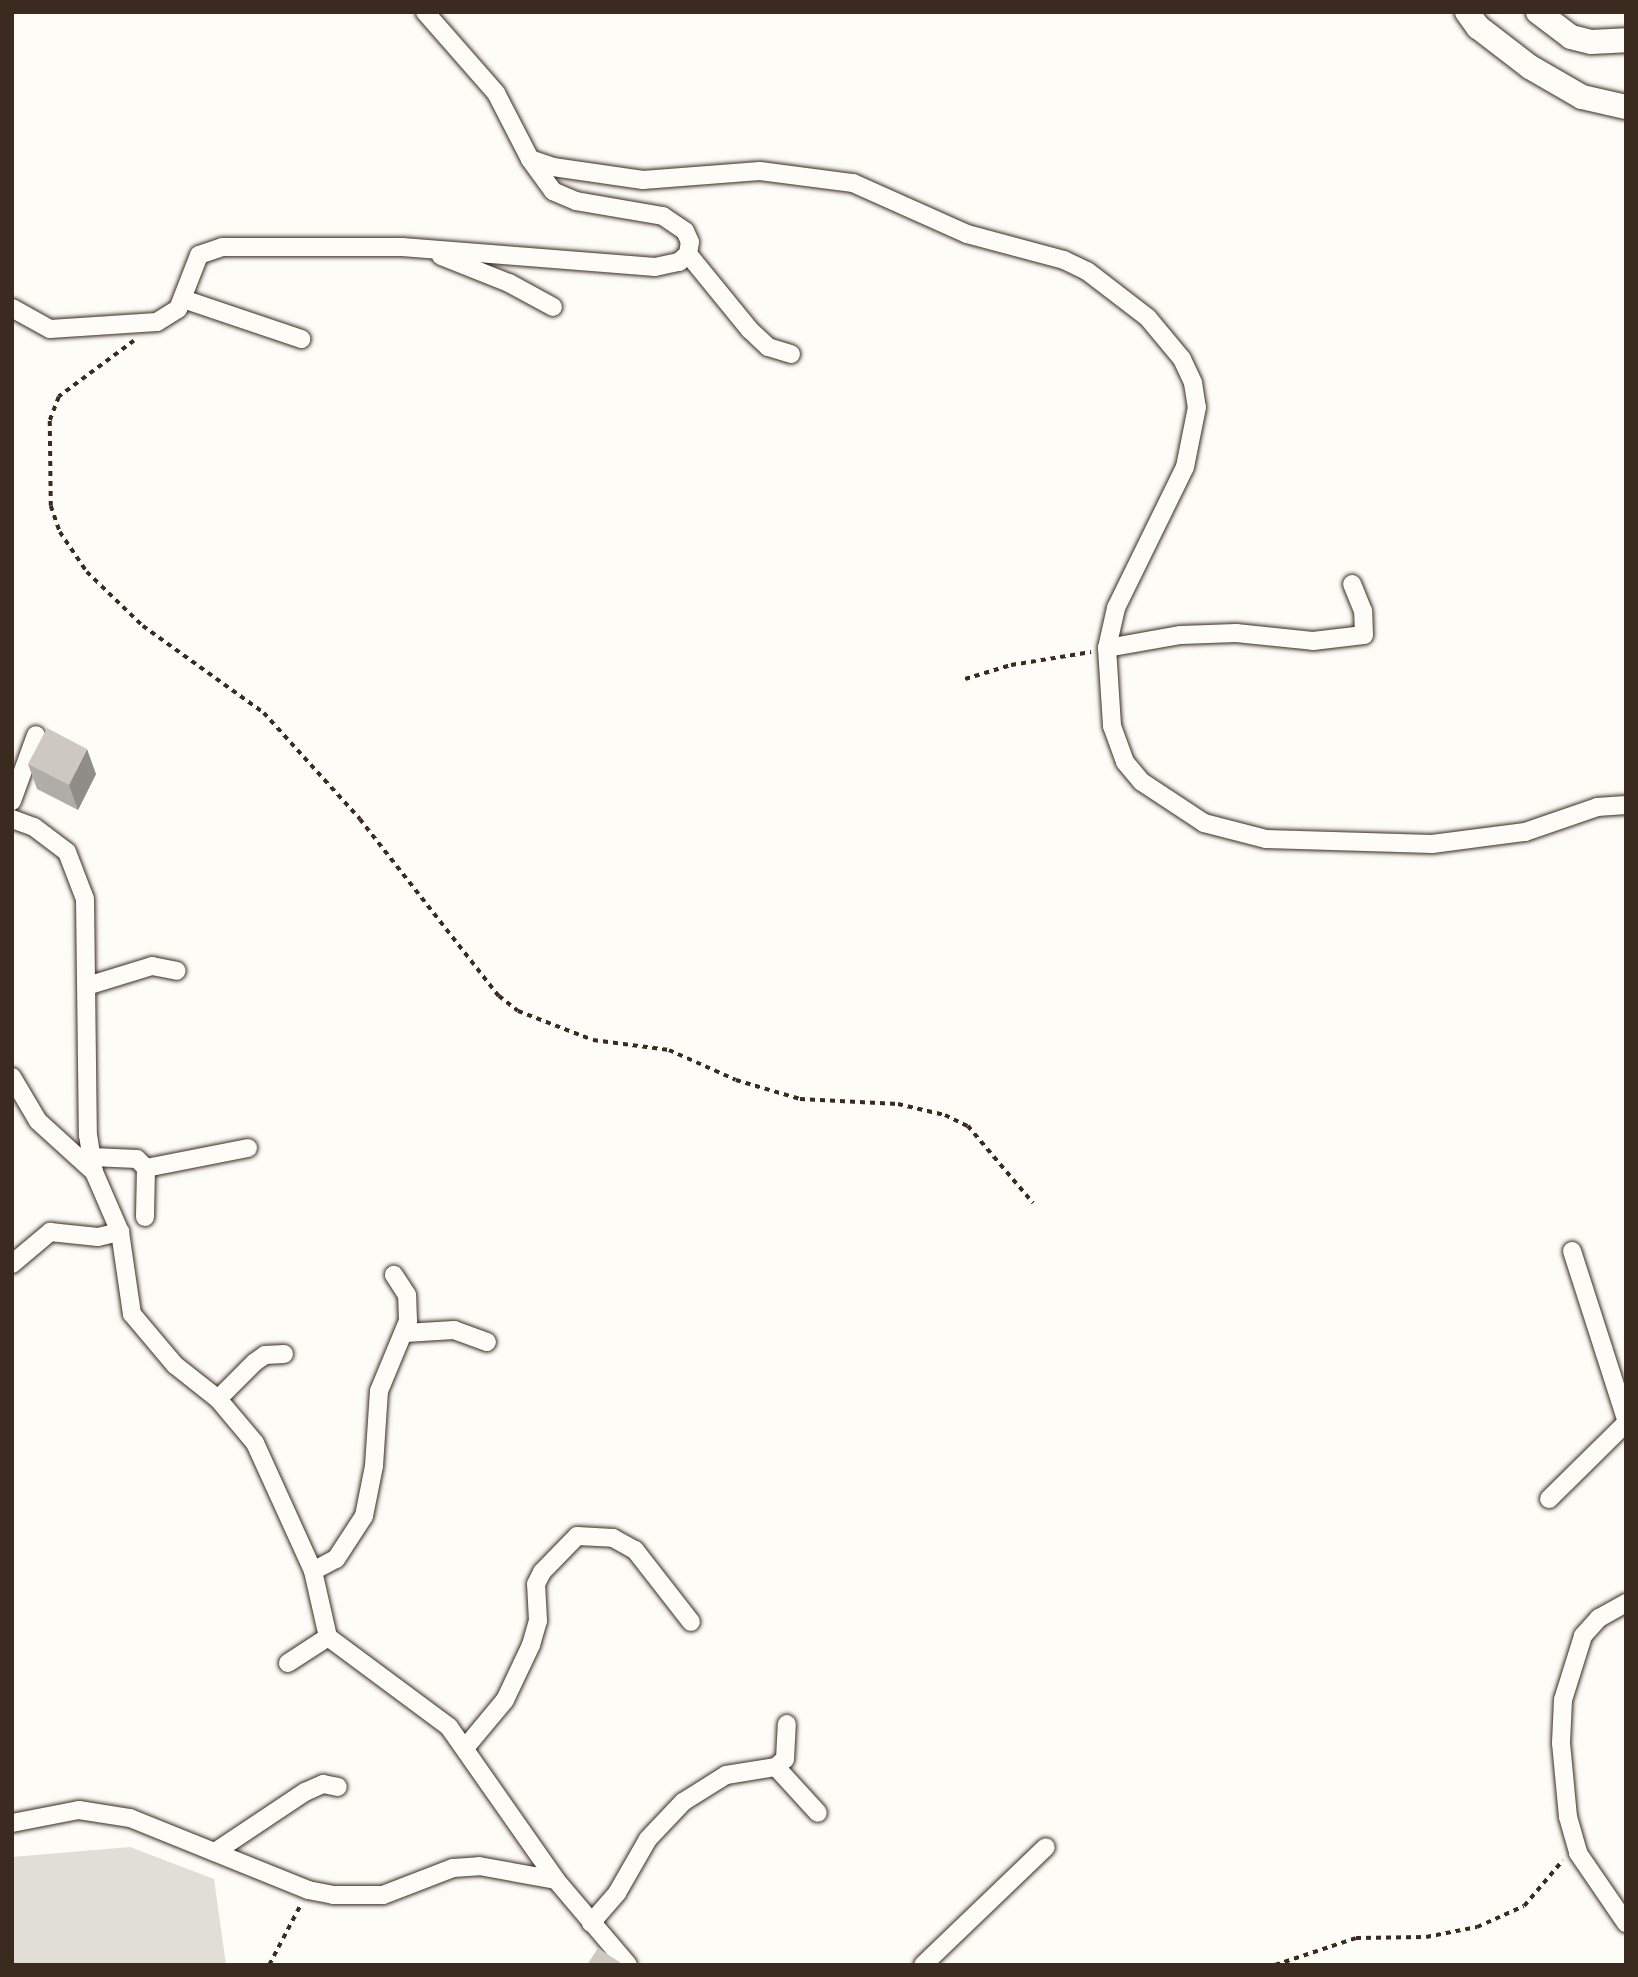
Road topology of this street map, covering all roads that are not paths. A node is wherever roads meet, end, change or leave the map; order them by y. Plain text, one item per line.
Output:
1 (425, 12) edge
2 (1467, 12) edge
3 (1538, 12) edge
4 (1626, 40) edge
5 (1626, 107) edge
6 (530, 159) junction
7 (418, 248) junction
8 (688, 254) junction
9 (183, 299) junction
10 (553, 307) dead end
11 (12, 308) edge
12 (301, 339) dead end
13 (791, 354) dead end
14 (1352, 584) dead end
15 (1107, 648) junction
16 (36, 735) dead end
17 (12, 801) edge
18 (1626, 805) edge
19 (12, 819) edge
20 (177, 971) dead end
21 (87, 986) junction
22 (12, 1077) edge
23 (247, 1148) dead end
24 (93, 1165) junction
25 (146, 1168) junction
26 (145, 1217) dead end
27 (120, 1232) junction
28 (1572, 1251) dead end
29 (12, 1264) edge
30 (394, 1275) dead end
31 (405, 1333) junction
32 (487, 1342) dead end
33 (284, 1354) dead end
34 (218, 1399) junction
35 (1626, 1421) edge
36 (1549, 1499) dead end
37 (313, 1571) junction
38 (1626, 1603) edge
39 (691, 1622) dead end
40 (328, 1637) junction
41 (288, 1663) dead end
42 (788, 1724) dead end
43 (465, 1748) junction
44 (776, 1767) junction
45 (338, 1787) dead end
46 (818, 1813) dead end
47 (12, 1823) edge
48 (1046, 1847) dead end
49 (215, 1852) junction
50 (556, 1880) junction
51 (591, 1923) junction
52 (1626, 1923) edge
53 (628, 1965) edge
54 (923, 1965) edge

1 - 6 street
2 - 5 street
3 - 4 street
6 - 8 street
6 - 15 street
7 - 8 street
7 - 9 street
7 - 10 street
8 - 13 street
9 - 11 street
9 - 12 street
14 - 15 street
15 - 18 street
16 - 17 street
19 - 21 street
20 - 21 street
21 - 24 street
22 - 24 street
23 - 25 street
24 - 25 street
24 - 27 street
25 - 26 street
27 - 29 street
27 - 34 street
28 - 35 street
30 - 31 street
31 - 32 street
31 - 37 street
33 - 34 street
34 - 37 street
35 - 36 street
37 - 40 street
38 - 52 street
39 - 43 street
40 - 41 street
40 - 43 street
42 - 44 street
43 - 50 street
44 - 46 street
44 - 51 street
45 - 49 street
47 - 49 street
48 - 54 street
49 - 50 street
50 - 51 street
51 - 53 street

